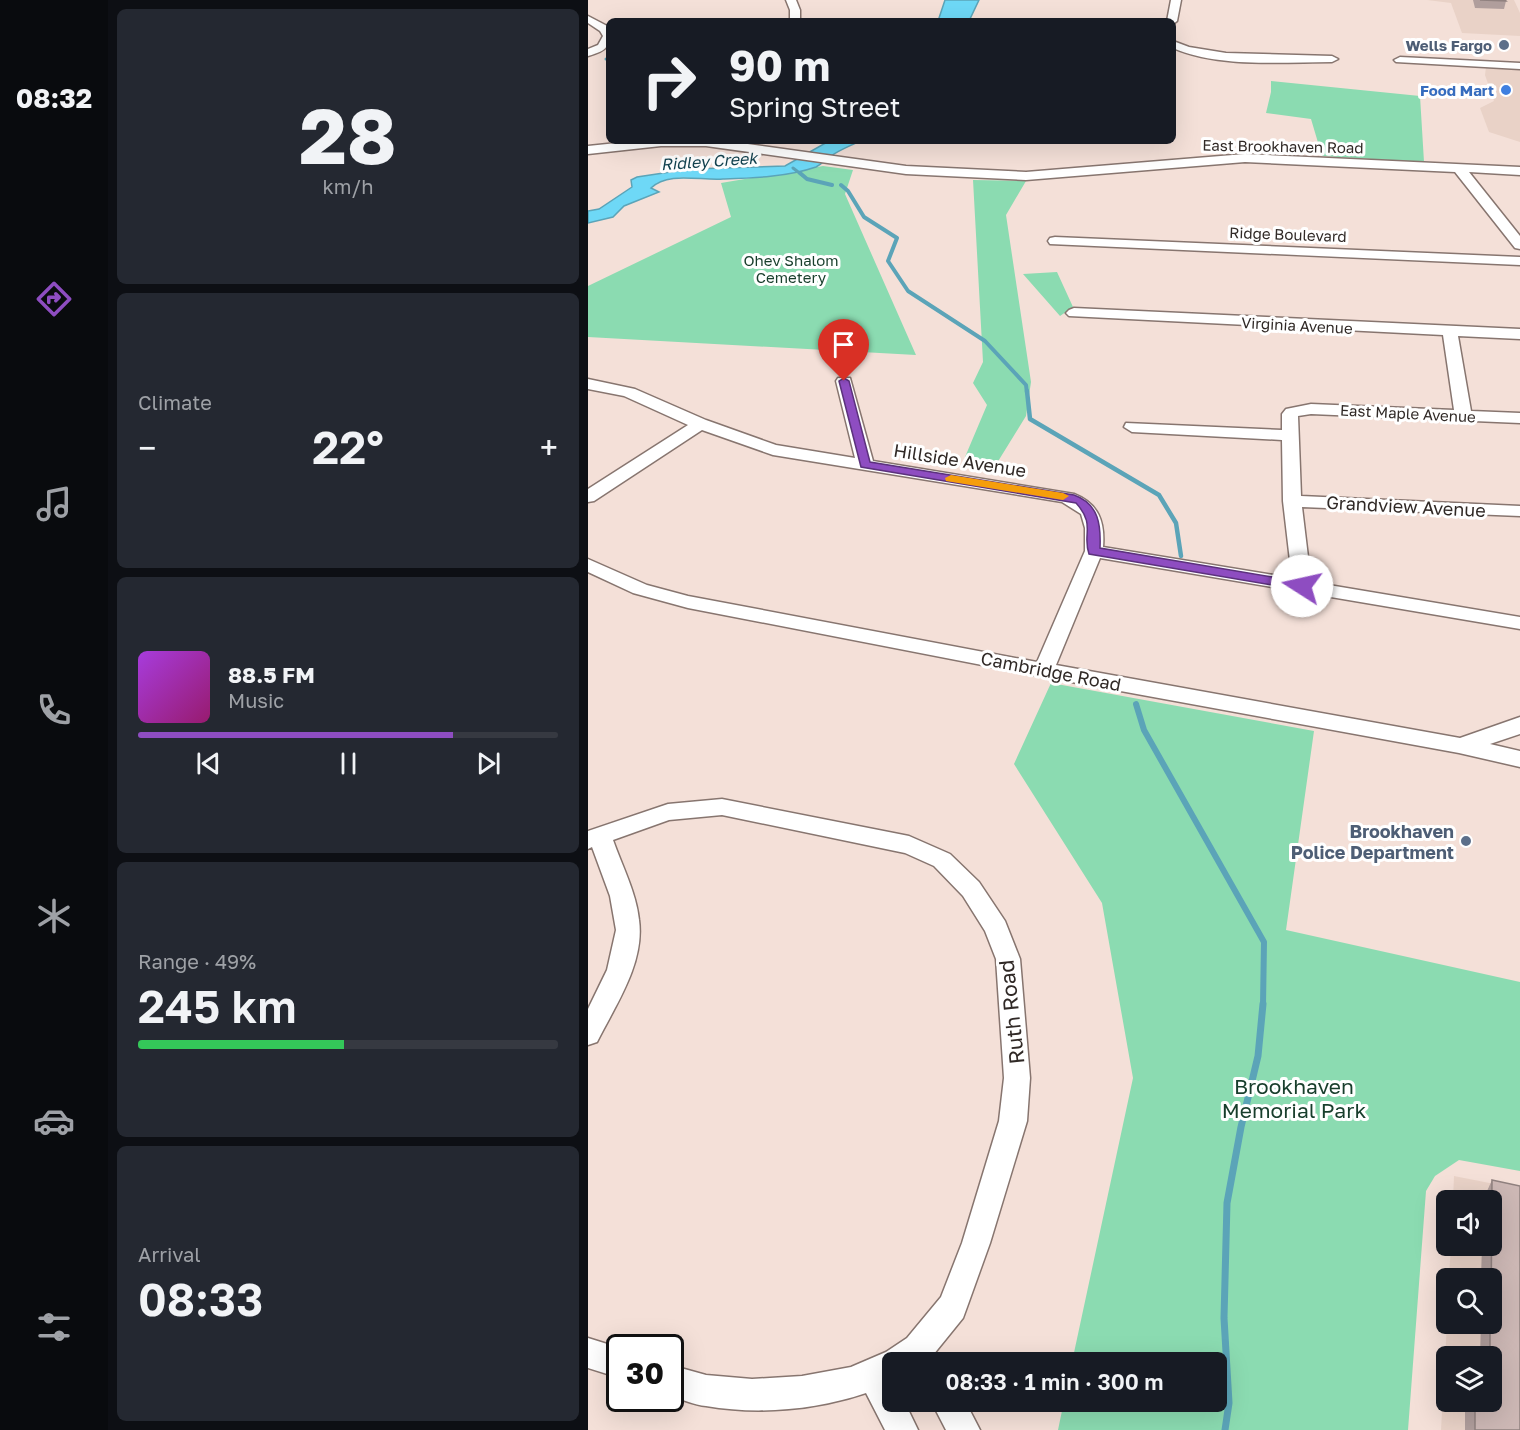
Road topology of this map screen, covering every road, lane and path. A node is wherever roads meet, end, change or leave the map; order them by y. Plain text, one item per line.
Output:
1 (791, 0) edge
2 (1176, 0) edge
3 (795, 18) edge
4 (1173, 18) edge
5 (588, 19) edge
6 (606, 31) edge
7 (606, 39) edge
8 (1176, 46) edge
9 (588, 53) edge
10 (1332, 59) dead end
11 (1400, 60) dead end
12 (1520, 66) edge
13 (644, 144) edge
14 (720, 144) edge
15 (588, 150) edge
16 (1459, 168) junction
17 (1506, 170) junction
18 (1520, 171) edge
19 (1476, 189) junction
20 (1054, 241) dead end
21 (1520, 245) edge
22 (1520, 261) edge
23 (1074, 313) dead end
24 (1450, 332) junction
25 (1520, 334) edge
26 (844, 381) dead end
27 (588, 384) edge
28 (1463, 415) junction
29 (1520, 418) edge
30 (700, 424) junction
31 (1132, 426) dead end
32 (1290, 435) junction
33 (865, 465) junction
34 (588, 497) edge
35 (1292, 501) junction
36 (1520, 511) edge
37 (1094, 551) junction
38 (588, 565) edge
39 (1302, 586) junction
40 (1520, 623) edge
41 (1044, 670) junction
42 (1520, 725) edge
43 (1459, 745) junction
44 (1520, 759) edge
45 (594, 838) edge
46 (588, 1034) edge
47 (911, 1352) edge
48 (588, 1353) edge
49 (606, 1359) edge
50 (882, 1369) edge
51 (684, 1385) edge
52 (902, 1412) edge
53 (953, 1412) edge
54 (902, 1430) edge
55 (964, 1430) edge

1 - 3 street
2 - 4 street
5 - 6 street
7 - 9 street
8 - 10 street
11 - 12 street
13 - 15 street, East Brookhaven Road
14 - 16 street, East Brookhaven Road
16 - 17 street, East Brookhaven Road
16 - 19 street
17 - 18 street, East Brookhaven Road
17 - 19 street
19 - 21 street
20 - 22 street, Ridge Boulevard
23 - 24 street, Virginia Avenue
24 - 25 street, Virginia Avenue
24 - 28 street
26 - 33 street
27 - 30 street, Hillside Avenue
28 - 29 street, East Maple Avenue
28 - 32 street, East Maple Avenue
30 - 33 street, Hillside Avenue
30 - 34 street
31 - 32 street
32 - 35 street
33 - 37 street, Hillside Avenue
35 - 36 street, Grandview Avenue
35 - 39 street
37 - 39 street
37 - 41 street
38 - 41 street, Cambridge Road
39 - 40 street
41 - 43 street, Cambridge Road
42 - 43 street
43 - 44 street, Cambridge Road
45 - 46 street
45 - 47 street, Ruth Road
48 - 49 street
50 - 51 street
52 - 54 street
53 - 55 street

